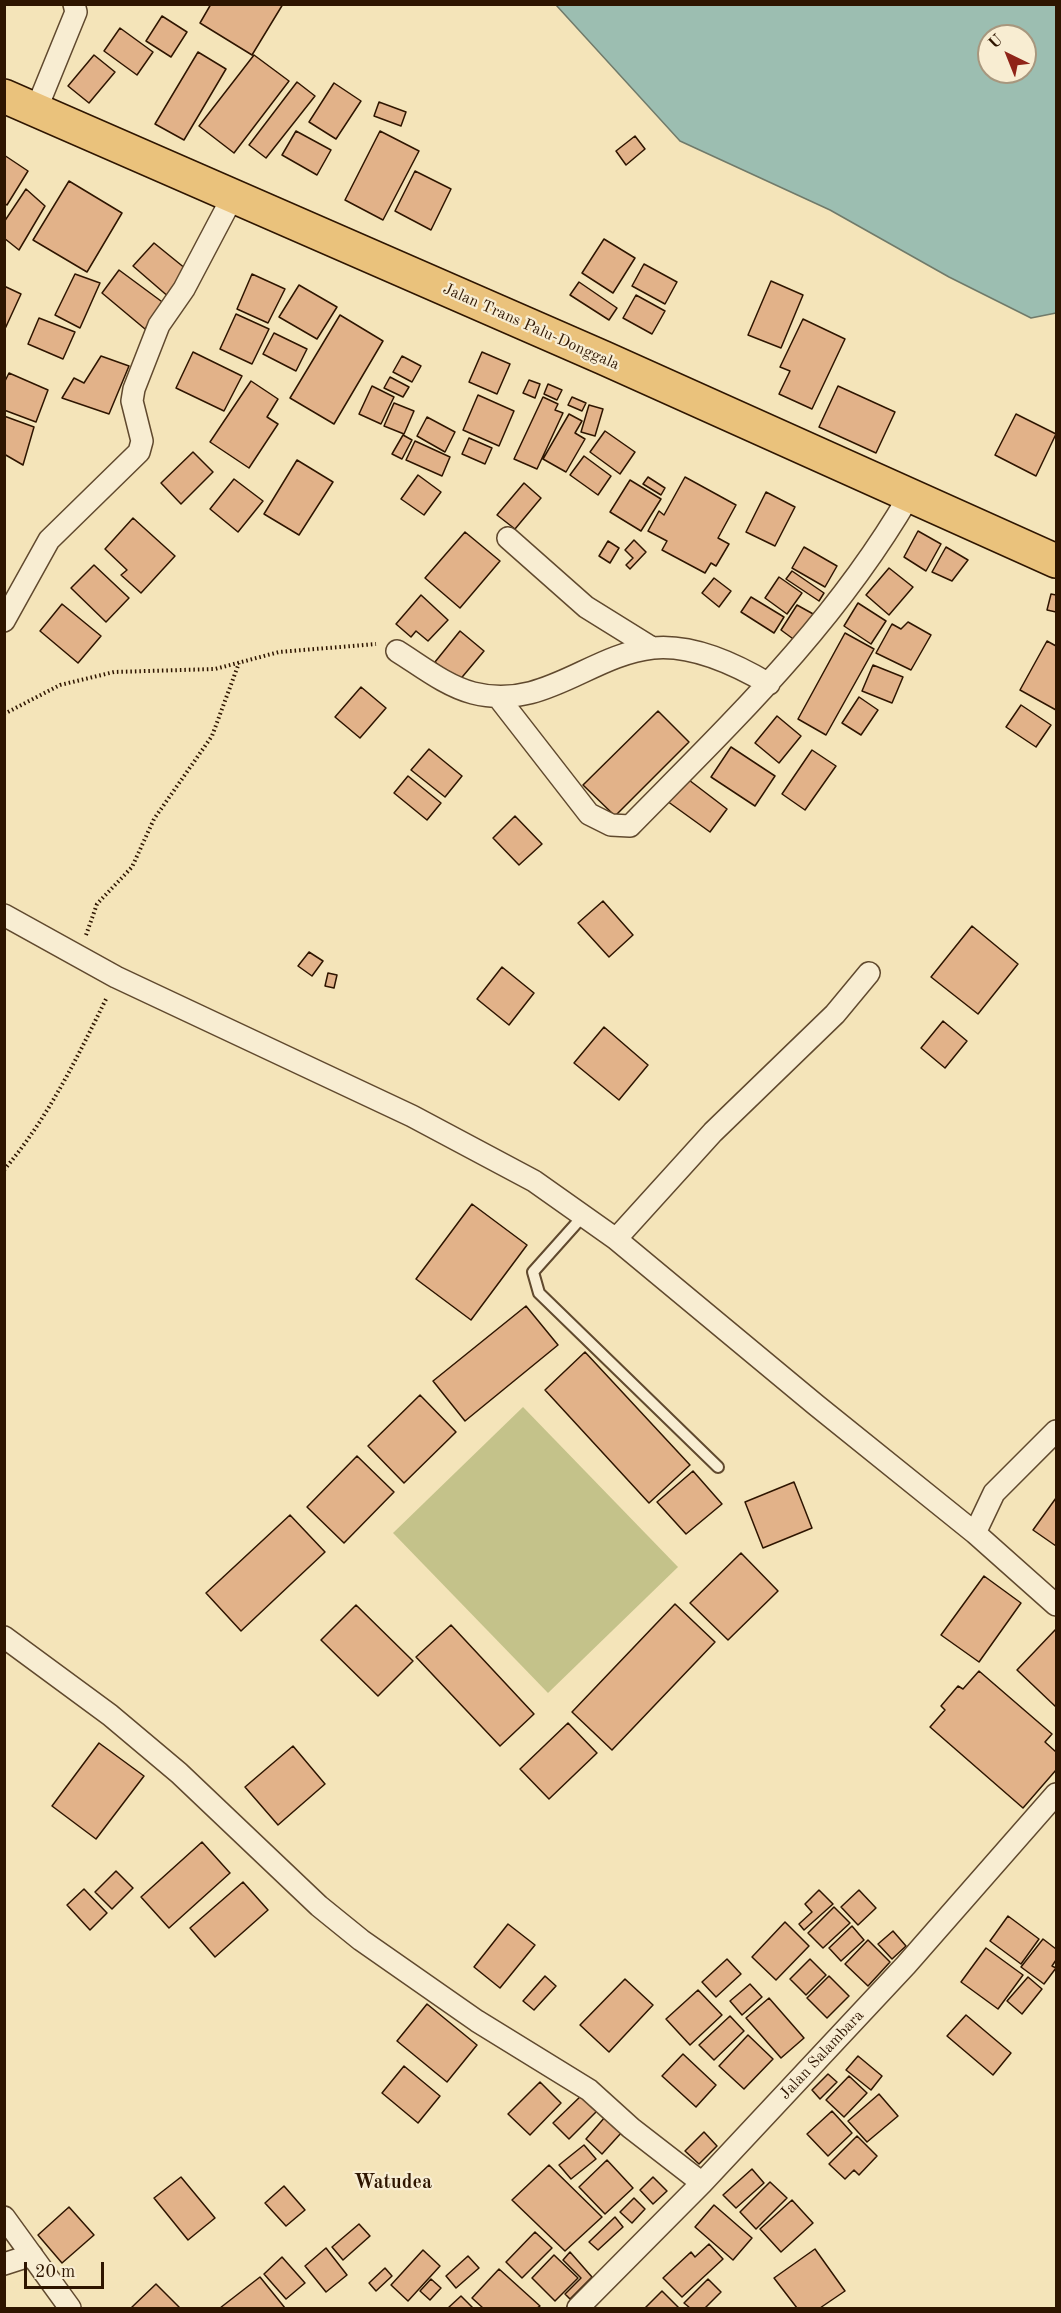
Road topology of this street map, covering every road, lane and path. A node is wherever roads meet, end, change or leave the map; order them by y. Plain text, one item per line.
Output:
1 (74, 4) edge
2 (4, 96) edge
3 (36, 110) junction
4 (232, 196) junction
5 (909, 496) junction
6 (508, 538) dead end
7 (1056, 561) edge
8 (4, 621) edge
9 (652, 648) junction
10 (397, 651) joint
11 (240, 662) junction
12 (769, 684) junction
13 (498, 697) junction
14 (4, 714) edge
15 (4, 915) edge
16 (79, 958) junction
17 (869, 973) dead end
18 (116, 977) junction
19 (4, 1170) edge
20 (584, 1216) junction
21 (616, 1239) junction
22 (1056, 1431) edge
23 (718, 1467) dead end
24 (975, 1533) junction
25 (1056, 1605) edge
26 (4, 1637) edge
27 (1056, 1794) edge
28 (702, 2183) junction
29 (4, 2217) edge
30 (32, 2256) junction
31 (4, 2264) edge
32 (70, 2308) edge
33 (578, 2308) edge

1 - 3 street
2 - 3 highway, Jalan Trans Palu-Donggala
3 - 4 highway, Jalan Trans Palu-Donggala
4 - 5 highway, Jalan Trans Palu-Donggala
4 - 8 street
5 - 7 highway, Jalan Trans Palu-Donggala
5 - 12 street
6 - 9 street
9 - 12 street
9 - 13 street
10 - 11 path
10 - 13 street
11 - 14 path
11 - 16 path
12 - 13 street
15 - 16 street
16 - 18 street
17 - 21 street
18 - 19 path
18 - 20 street
20 - 21 street
20 - 23 lane
21 - 24 street
22 - 24 street
24 - 25 street
26 - 28 street
27 - 28 street, Jalan Salambara
28 - 33 street, Jalan Salambara
29 - 30 street
30 - 31 street
30 - 32 street

